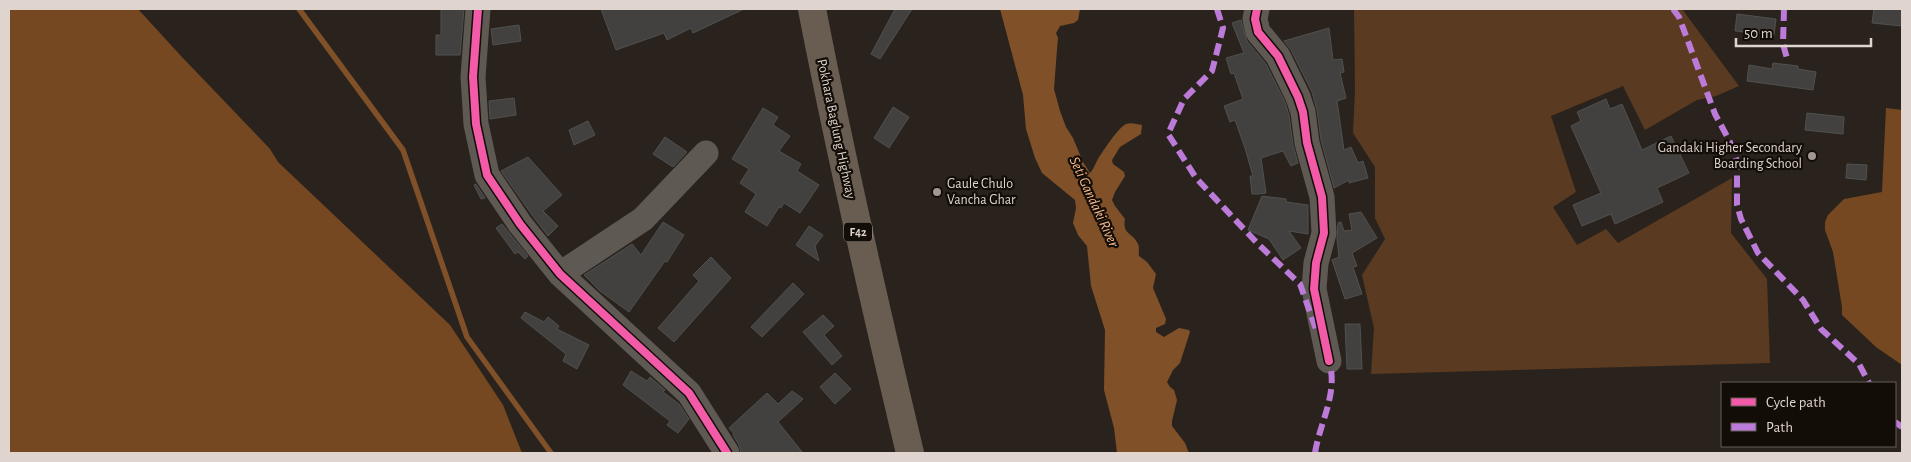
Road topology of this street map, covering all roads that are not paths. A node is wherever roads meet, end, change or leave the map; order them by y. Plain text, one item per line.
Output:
1 (478, 9) edge
2 (812, 9) edge
3 (1257, 9) edge
4 (706, 153) dead end
5 (560, 274) junction
6 (1329, 361) dead end
7 (726, 453) edge
8 (910, 453) edge

1 - 5 street
2 - 8 highway, Pokhara Baglung Highway / F42
3 - 6 street
4 - 5 street
5 - 7 street

